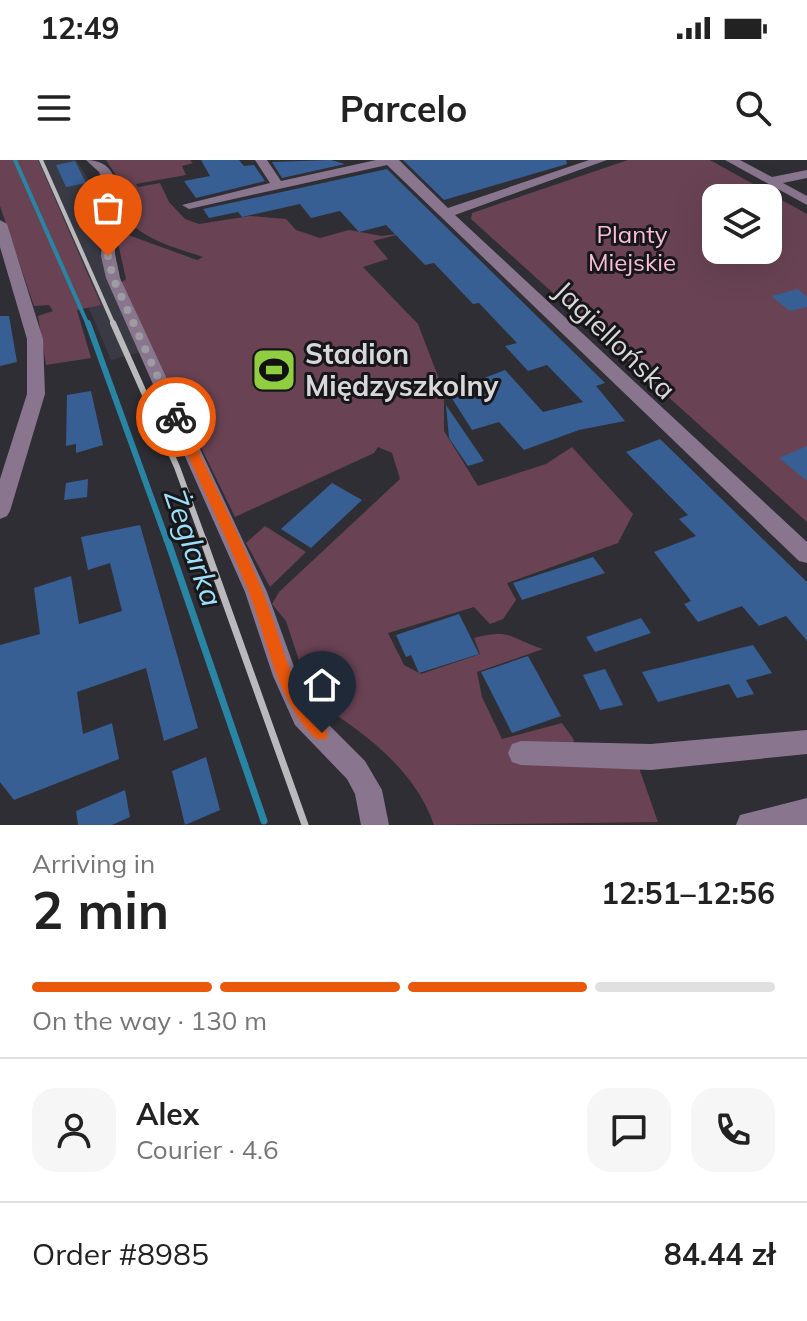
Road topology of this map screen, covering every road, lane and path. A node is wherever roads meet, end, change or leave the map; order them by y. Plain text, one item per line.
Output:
1 (92, 160) edge
2 (261, 160) edge
3 (391, 160) edge
4 (601, 160) edge
5 (731, 160) edge
6 (807, 174) edge
7 (772, 181) junction
8 (278, 185) junction
9 (807, 201) edge
10 (189, 205) dead end
11 (444, 214) junction
12 (0, 224) edge
13 (9, 282) edge
14 (0, 511) edge
15 (807, 555) edge
16 (807, 742) edge
17 (521, 753) dead end
18 (807, 812) edge
19 (375, 825) edge
20 (750, 825) edge

1 - 19 street
2 - 8 street
3 - 8 street
3 - 11 street, Jagiellońska
4 - 11 street
5 - 7 street
6 - 7 street
7 - 9 street
8 - 10 street
11 - 15 street, Jagiellońska
12 - 13 street
13 - 14 street
16 - 17 street
18 - 20 street

